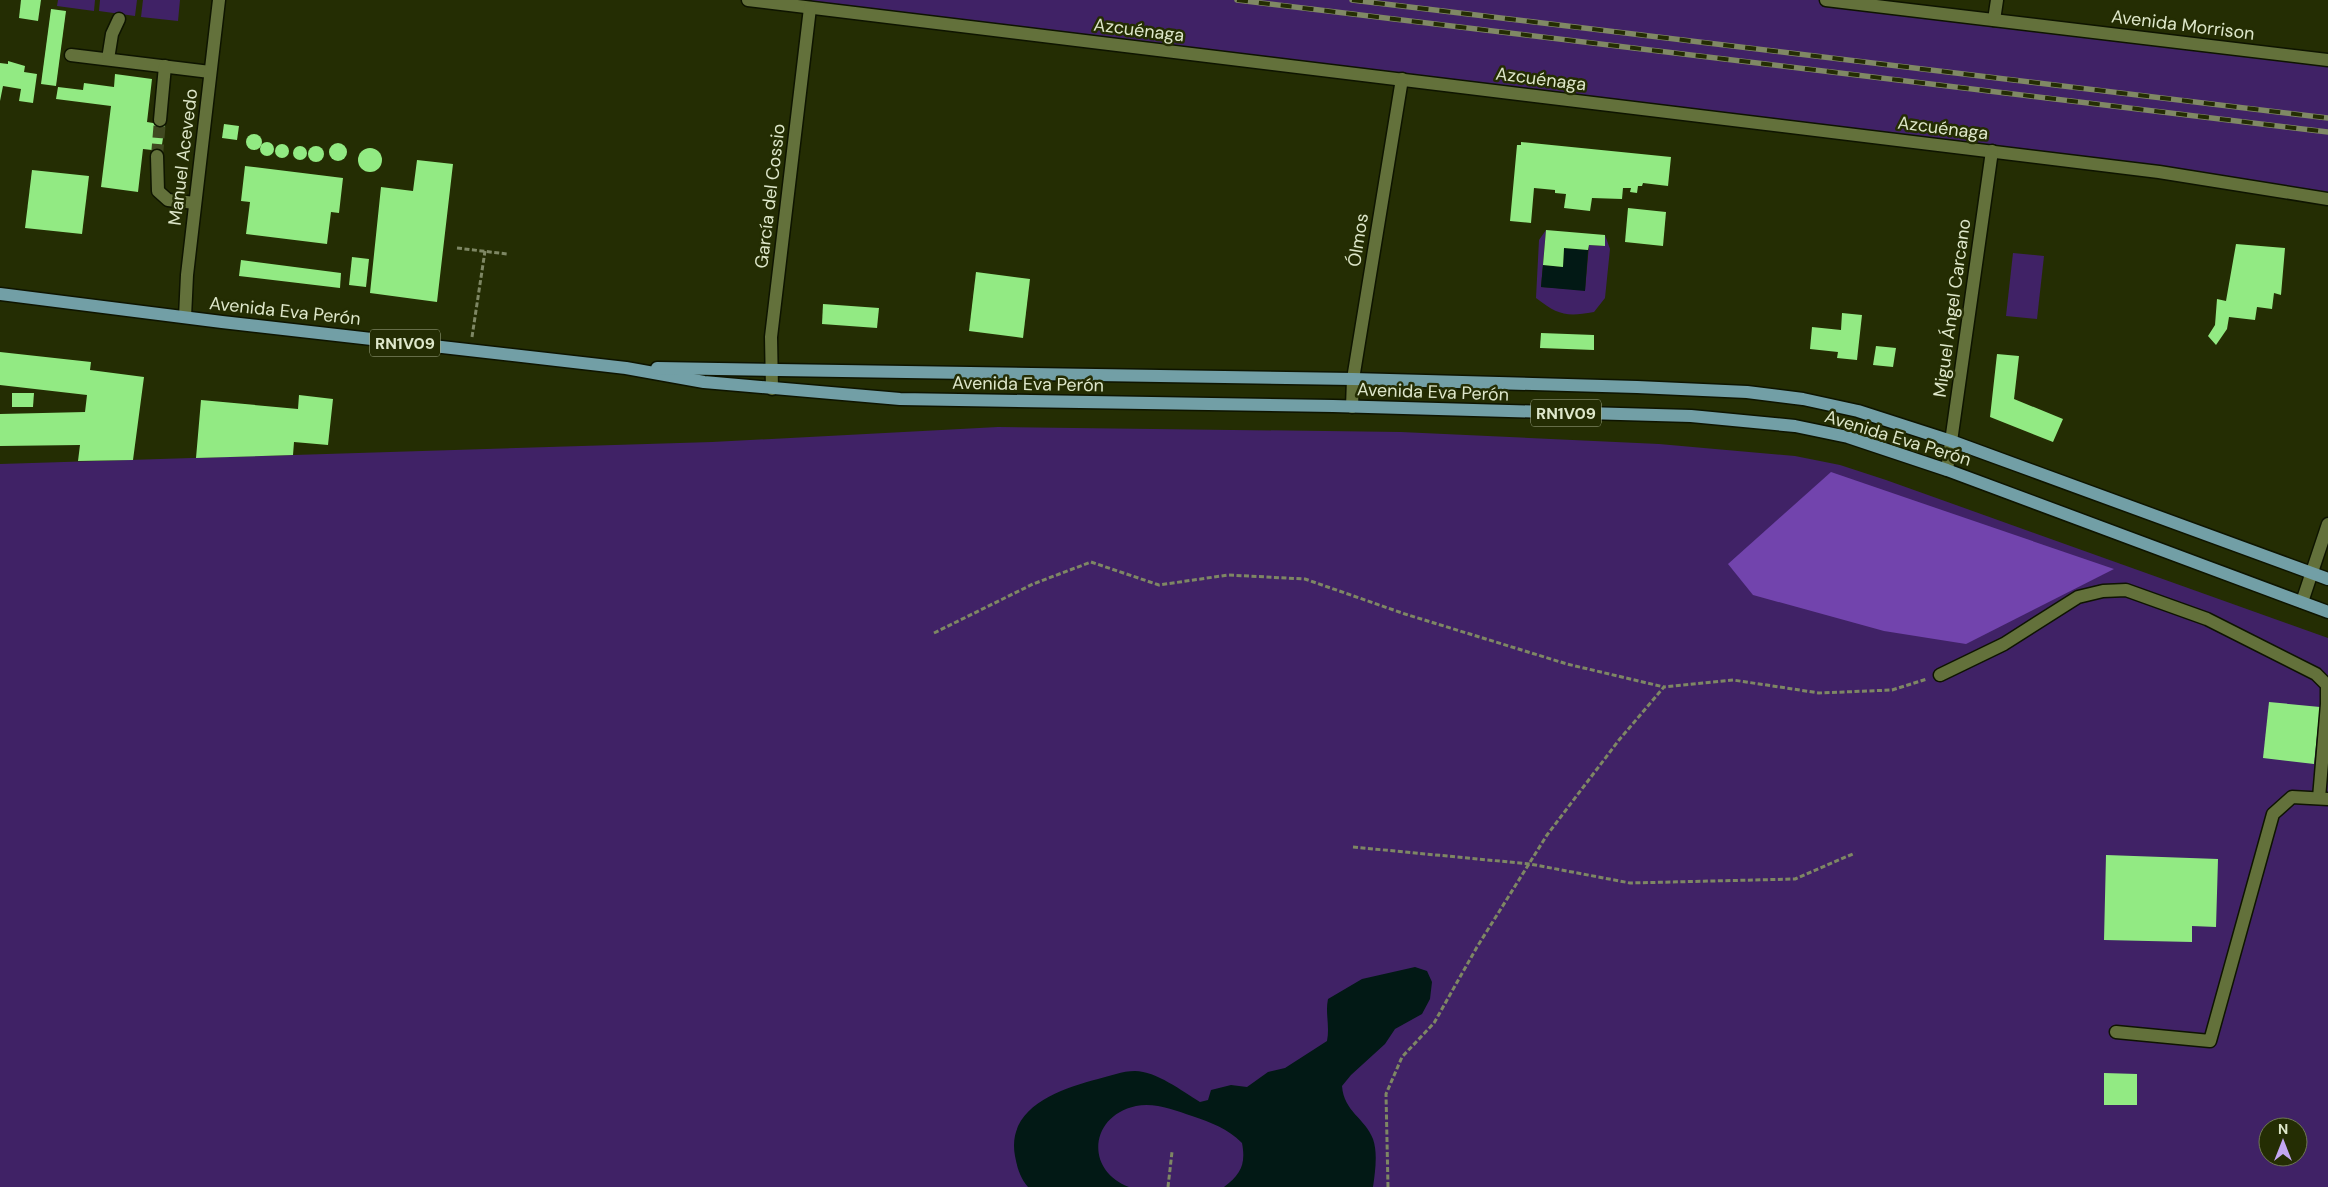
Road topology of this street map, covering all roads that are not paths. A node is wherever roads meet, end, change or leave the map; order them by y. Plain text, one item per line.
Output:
1 (219, 0) edge
2 (748, 0) edge
3 (1826, 0) edge
4 (1997, 0) edge
5 (810, 8) junction
6 (119, 20) dead end
7 (1994, 20) junction
8 (71, 55) dead end
9 (108, 60) junction
10 (2328, 60) edge
11 (165, 66) junction
12 (210, 72) junction
13 (1402, 80) junction
14 (160, 120) tunnel mouth
15 (1992, 151) junction
16 (157, 156) tunnel mouth
17 (2328, 199) edge
18 (195, 203) junction
19 (0, 294) edge
20 (184, 317) junction
21 (626, 368) junction
22 (771, 368) junction
23 (1353, 379) junction
24 (772, 389) junction
25 (1352, 407) junction
26 (1951, 441) junction
27 (1947, 470) junction
28 (2328, 524) edge
29 (2311, 574) junction
30 (2328, 579) edge
31 (2302, 602) junction
32 (2328, 612) edge
33 (1940, 675) road end
34 (2324, 798) edge
35 (2116, 1032) dead end

1 - 12 street, Manuel Acevedo
2 - 5 street, Azcuénaga
3 - 7 street, Avenida Morrison
4 - 7 street
5 - 13 street, Azcuénaga
5 - 22 street, García del Cossio
6 - 9 street
7 - 10 street, Avenida Morrison
8 - 9 street
9 - 11 street
11 - 12 street
11 - 14 street
12 - 18 street, Manuel Acevedo
13 - 15 street, Azcuénaga
13 - 23 street, Ólmos
15 - 17 street, Azcuénaga
15 - 26 street, Miguel Ángel Carcano
16 - 18 street
18 - 20 street, Manuel Acevedo
19 - 20 main road, Avenida Eva Perón / RN1V09
20 - 21 main road, Avenida Eva Perón / RN1V09
21 - 22 main road, Avenida Eva Perón / RN1V09
21 - 24 main road, Avenida Eva Perón / RN1V09
22 - 23 main road, Avenida Eva Perón / RN1V09
22 - 24 street, García del Cossio
23 - 25 street, Ólmos
23 - 26 main road, Avenida Eva Perón / RN1V09
24 - 25 main road, Avenida Eva Perón / RN1V09
25 - 27 main road, Avenida Eva Perón / RN1V09
26 - 27 street, Miguel Ángel Carcano
26 - 29 main road, Avenida Eva Perón / RN1V09
27 - 31 main road, Avenida Eva Perón / RN1V09
28 - 29 street
29 - 30 main road, Avenida Eva Perón / RN1V09
29 - 31 street
31 - 32 main road, Avenida Eva Perón / RN1V09
33 - 34 street
34 - 35 street

